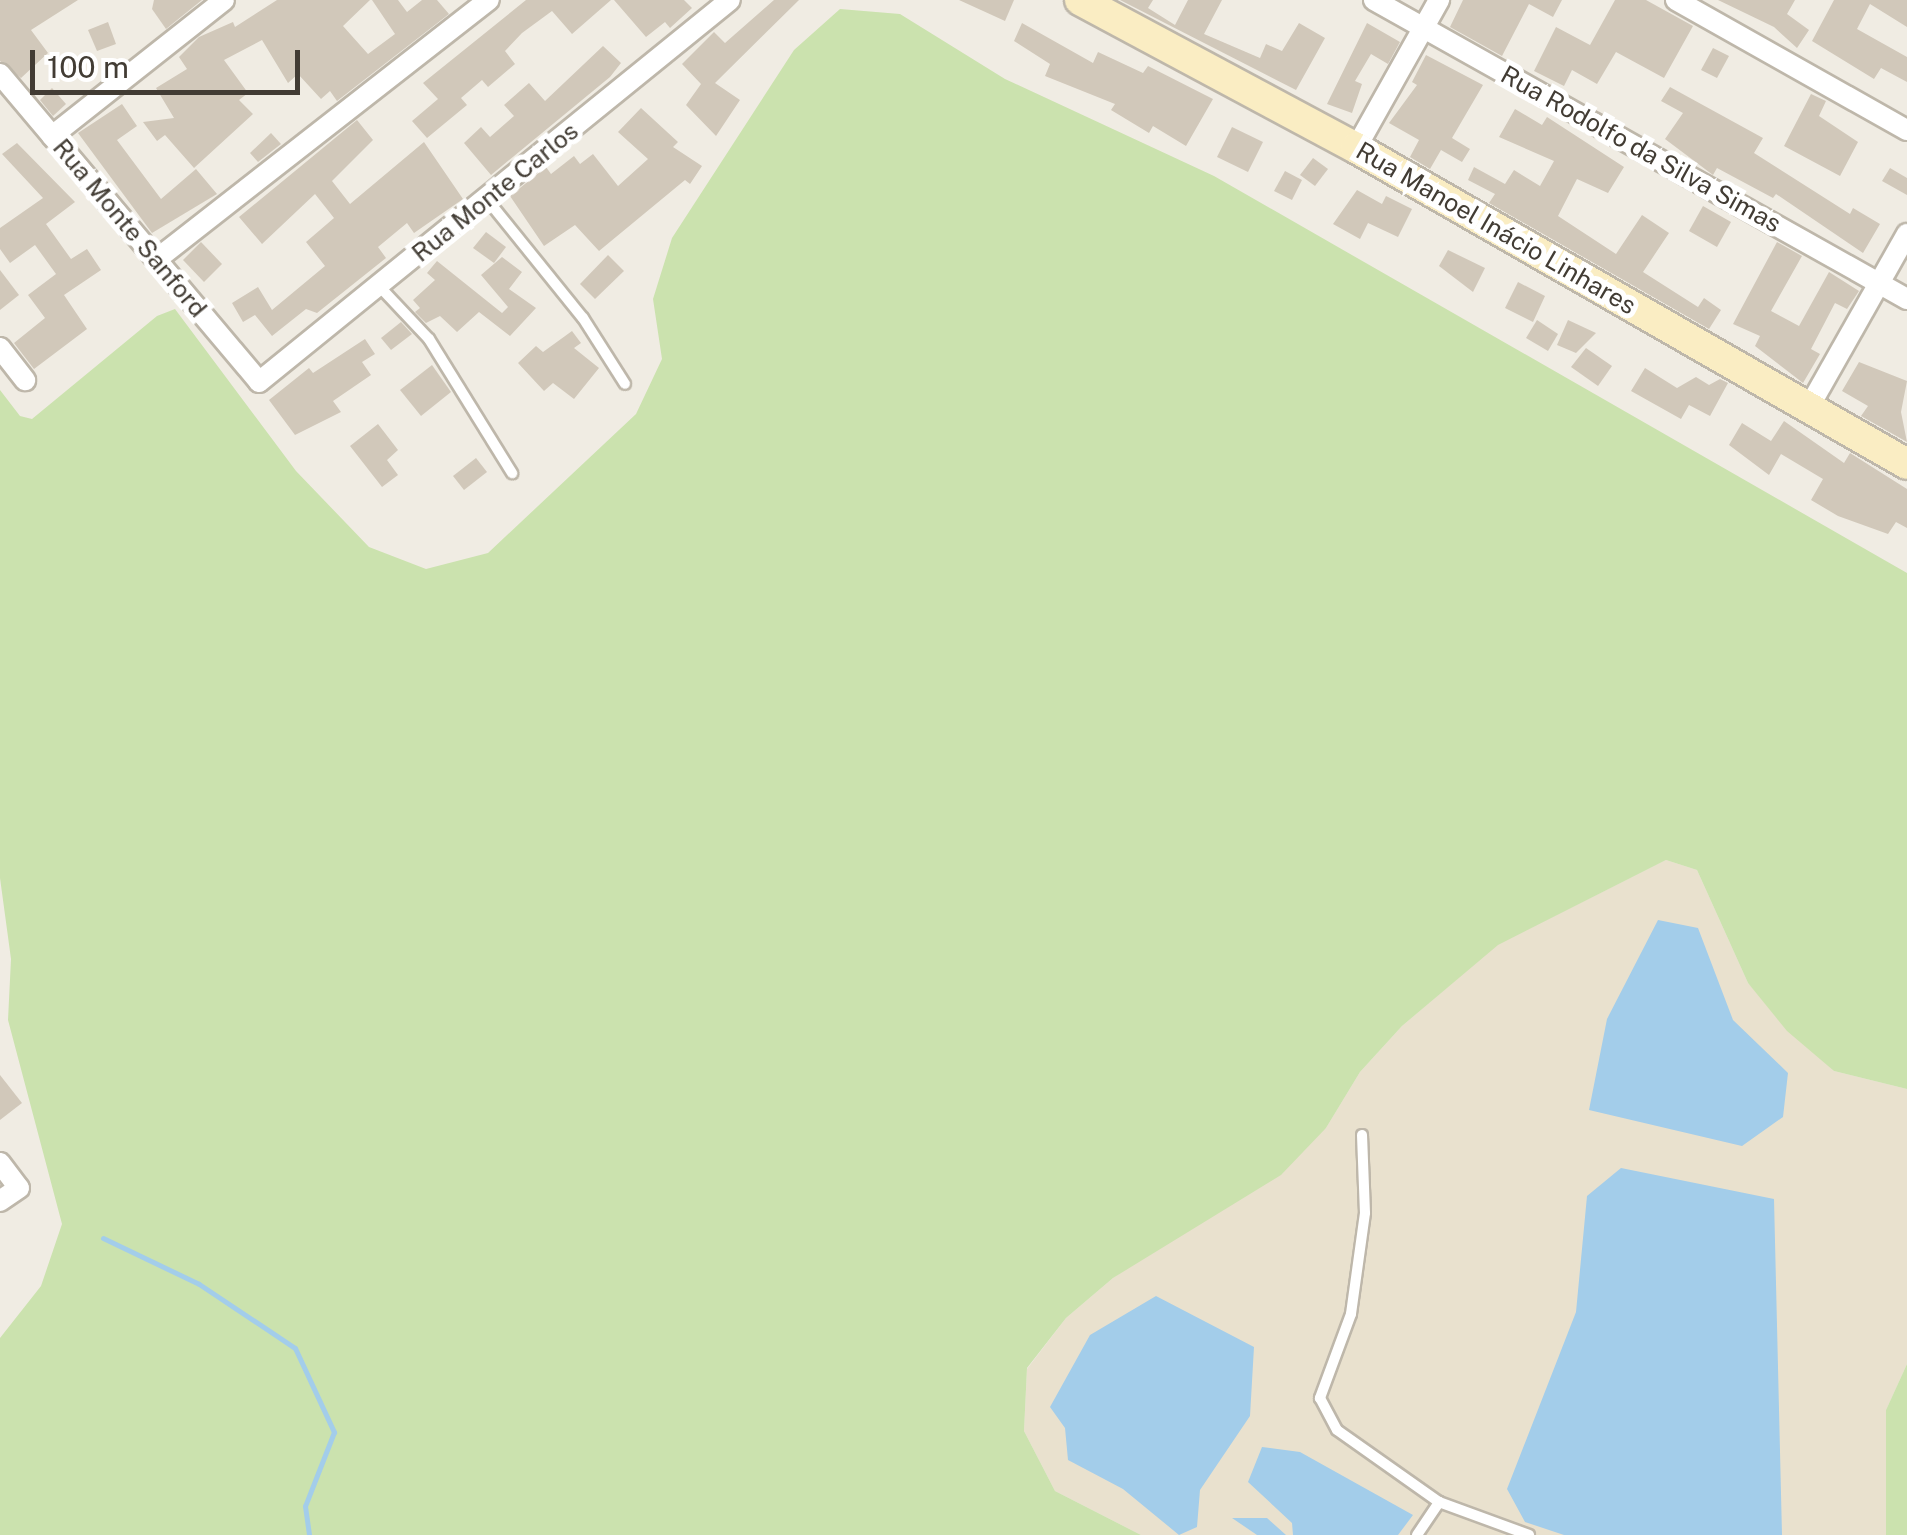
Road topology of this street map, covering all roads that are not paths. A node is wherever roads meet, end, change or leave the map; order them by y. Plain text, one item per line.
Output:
1 (224, 0) edge
2 (488, 0) edge
3 (730, 0) edge
4 (1080, 0) edge
5 (1374, 0) edge
6 (1438, 0) edge
7 (1676, 0) edge
8 (1424, 26) junction
9 (0, 74) edge
10 (1907, 130) edge
11 (52, 136) junction
12 (1356, 148) junction
13 (486, 197) junction
14 (1907, 234) edge
15 (156, 260) junction
16 (1879, 283) junction
17 (380, 286) junction
18 (1907, 298) edge
19 (0, 348) edge
20 (25, 380) dead end
21 (259, 382) joint
22 (625, 384) dead end
23 (1809, 406) junction
24 (1907, 464) edge
25 (512, 473) dead end
26 (1362, 1136) dead end
27 (0, 1163) edge
28 (0, 1201) edge
29 (1439, 1502) junction
30 (1417, 1535) edge
31 (1529, 1535) edge

1 - 11 street
2 - 15 street
3 - 13 street, Rua Monte Carlos
4 - 12 main road, Rua Manoel Inácio Linhares
5 - 8 street, Rua Rodolfo da Silva Simas
6 - 8 street
7 - 10 street
8 - 12 street
8 - 16 street, Rua Rodolfo da Silva Simas
9 - 11 street, Rua Monte Sanford
11 - 15 street, Rua Monte Sanford
12 - 23 main road, Rua Manoel Inácio Linhares
13 - 17 street, Rua Monte Carlos
13 - 22 lane
14 - 16 street
15 - 21 street, Rua Monte Sanford
16 - 18 street, Rua Rodolfo da Silva Simas
16 - 23 street
17 - 21 street, Rua Monte Carlos
17 - 25 lane
19 - 20 street
23 - 24 main road, Rua Manoel Inácio Linhares
26 - 29 lane
27 - 28 street
29 - 30 lane
29 - 31 lane

